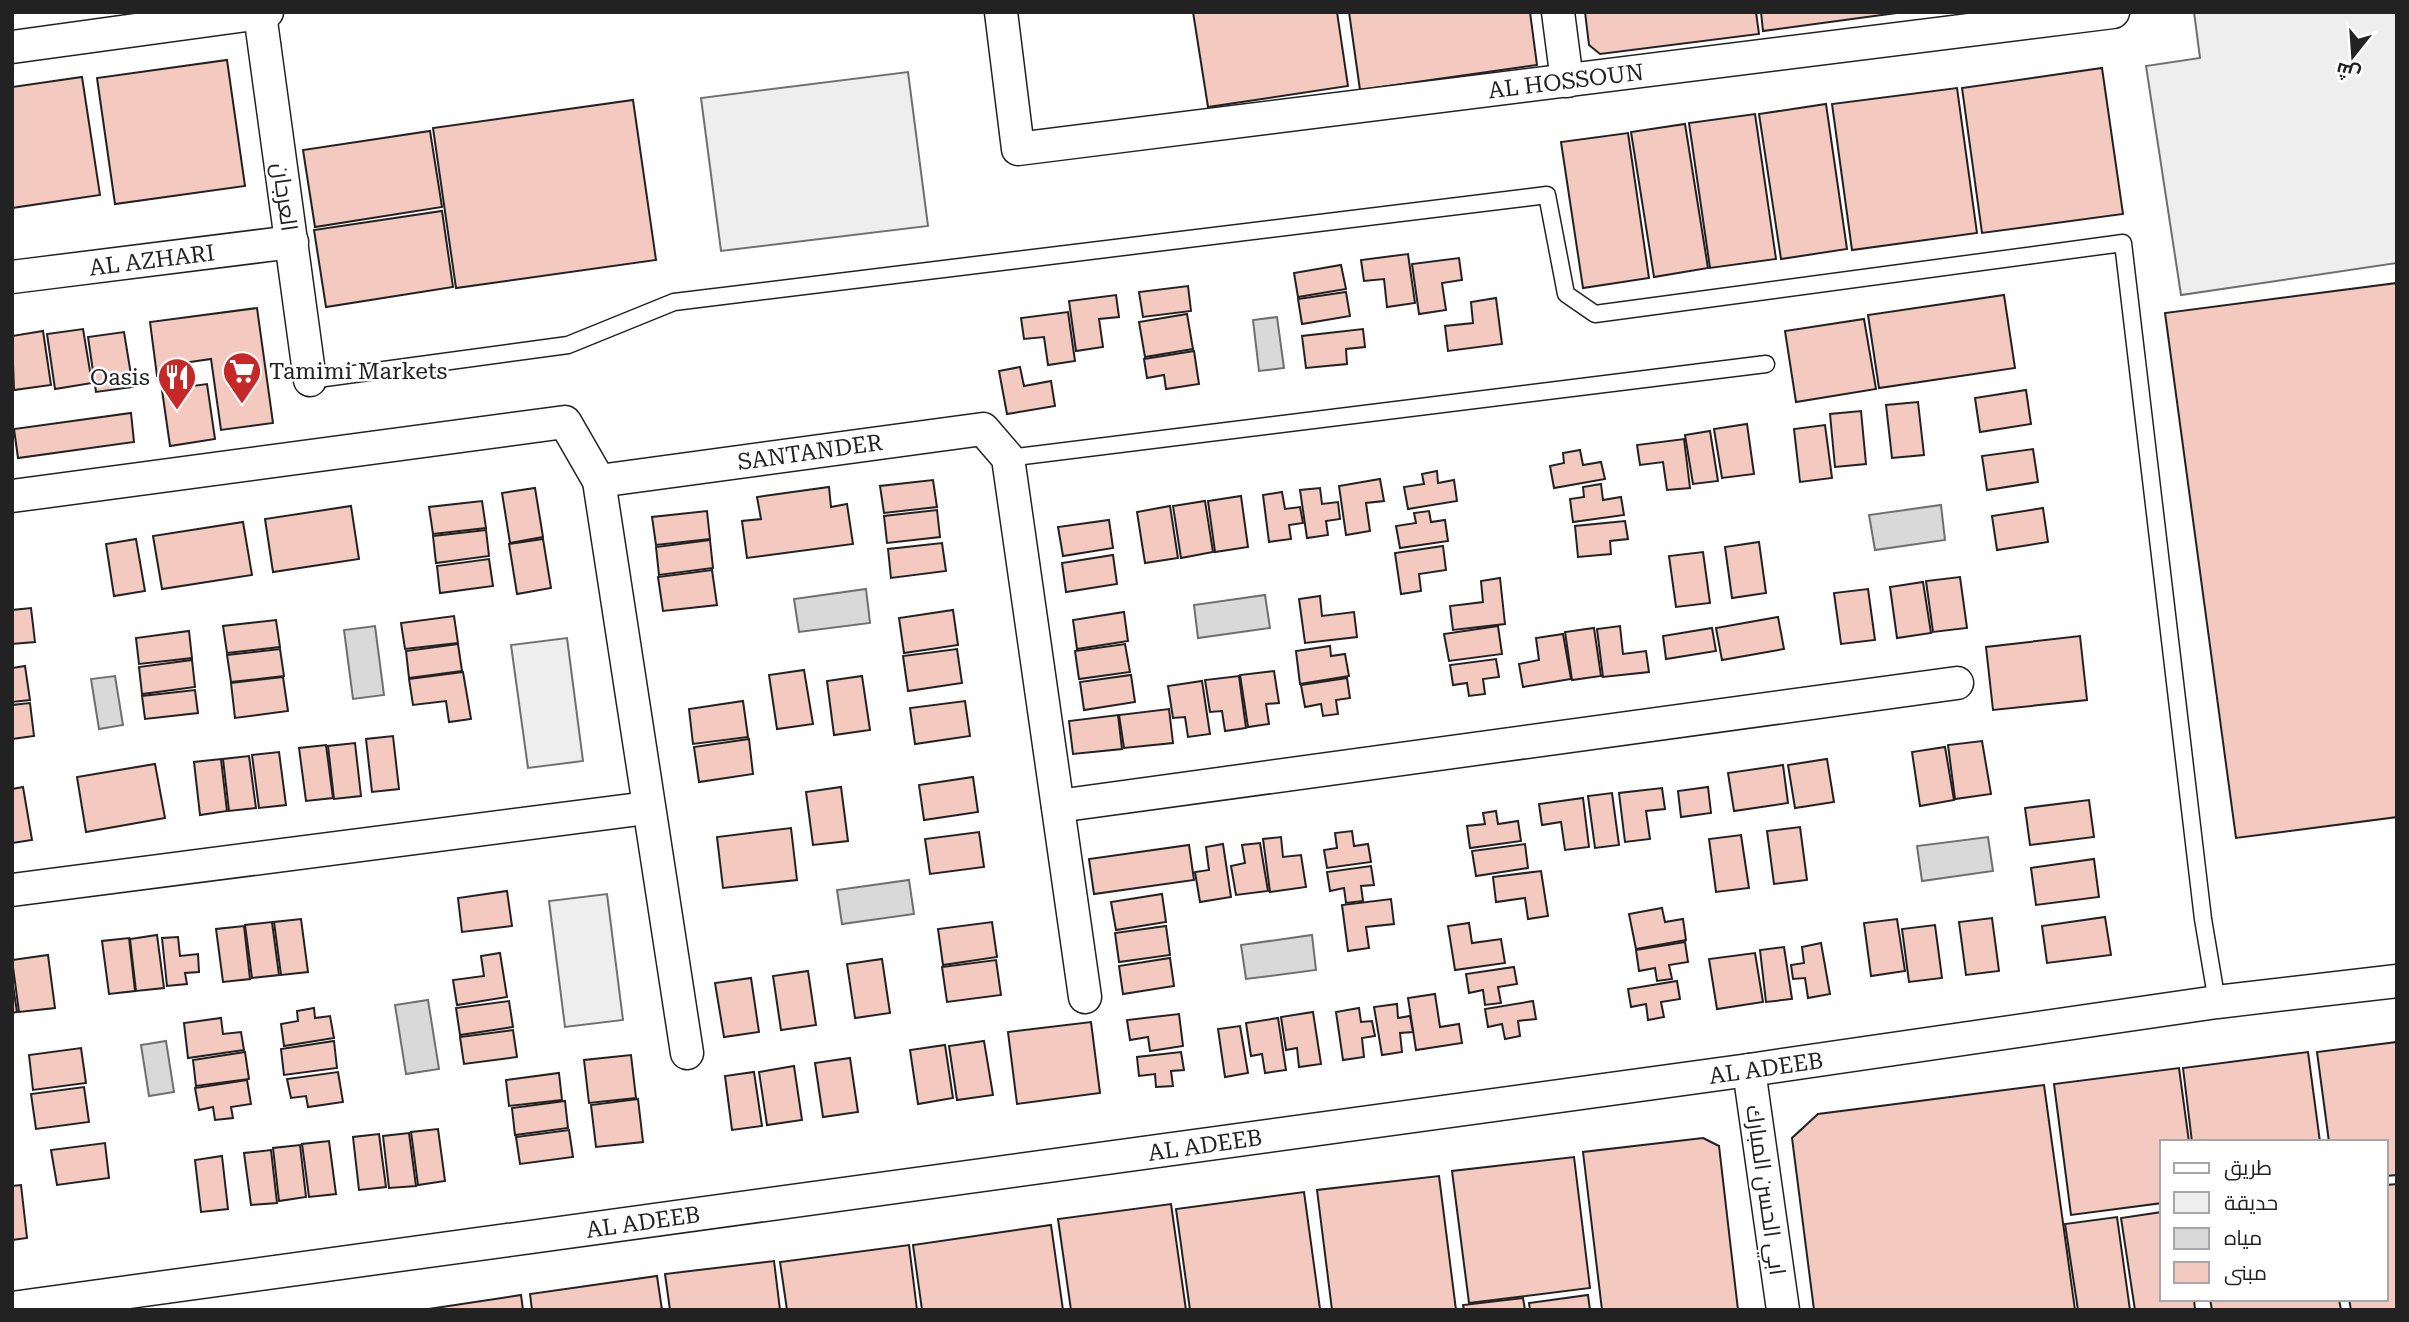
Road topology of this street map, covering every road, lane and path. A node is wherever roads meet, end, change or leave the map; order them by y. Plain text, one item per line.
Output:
1 (1000, 12) edge
2 (1558, 12) edge
3 (2113, 12) edge
4 (263, 13) edge
5 (12, 47) edge
6 (1567, 81) junction
7 (292, 242) junction
8 (12, 278) edge
9 (1766, 364) dead end
10 (310, 380) joint
11 (1008, 458) junction
12 (599, 481) junction
13 (12, 496) edge
14 (1957, 683) dead end
15 (1058, 806) junction
16 (648, 808) junction
17 (12, 890) edge
18 (2397, 981) edge
19 (1084, 997) dead end
20 (2217, 1002) junction
21 (687, 1053) dead end
22 (1749, 1070) junction
23 (12, 1308) edge
24 (1783, 1310) edge

1 - 6 street, AL HOSSOUN
2 - 6 street
3 - 6 street, AL HOSSOUN
4 - 5 street
4 - 7 street, العرجان
7 - 8 street, AL AZHARI
7 - 10 street, العرجان
9 - 11 lane
10 - 20 lane
11 - 12 street, SANTANDER
11 - 15 street
12 - 13 street
12 - 16 street
14 - 15 street
15 - 19 street
16 - 17 street
16 - 21 street
18 - 20 street, AL ADEEB
20 - 22 street, AL ADEEB
22 - 23 street, AL ADEEB
22 - 24 street, ابي الحسن المبارك

